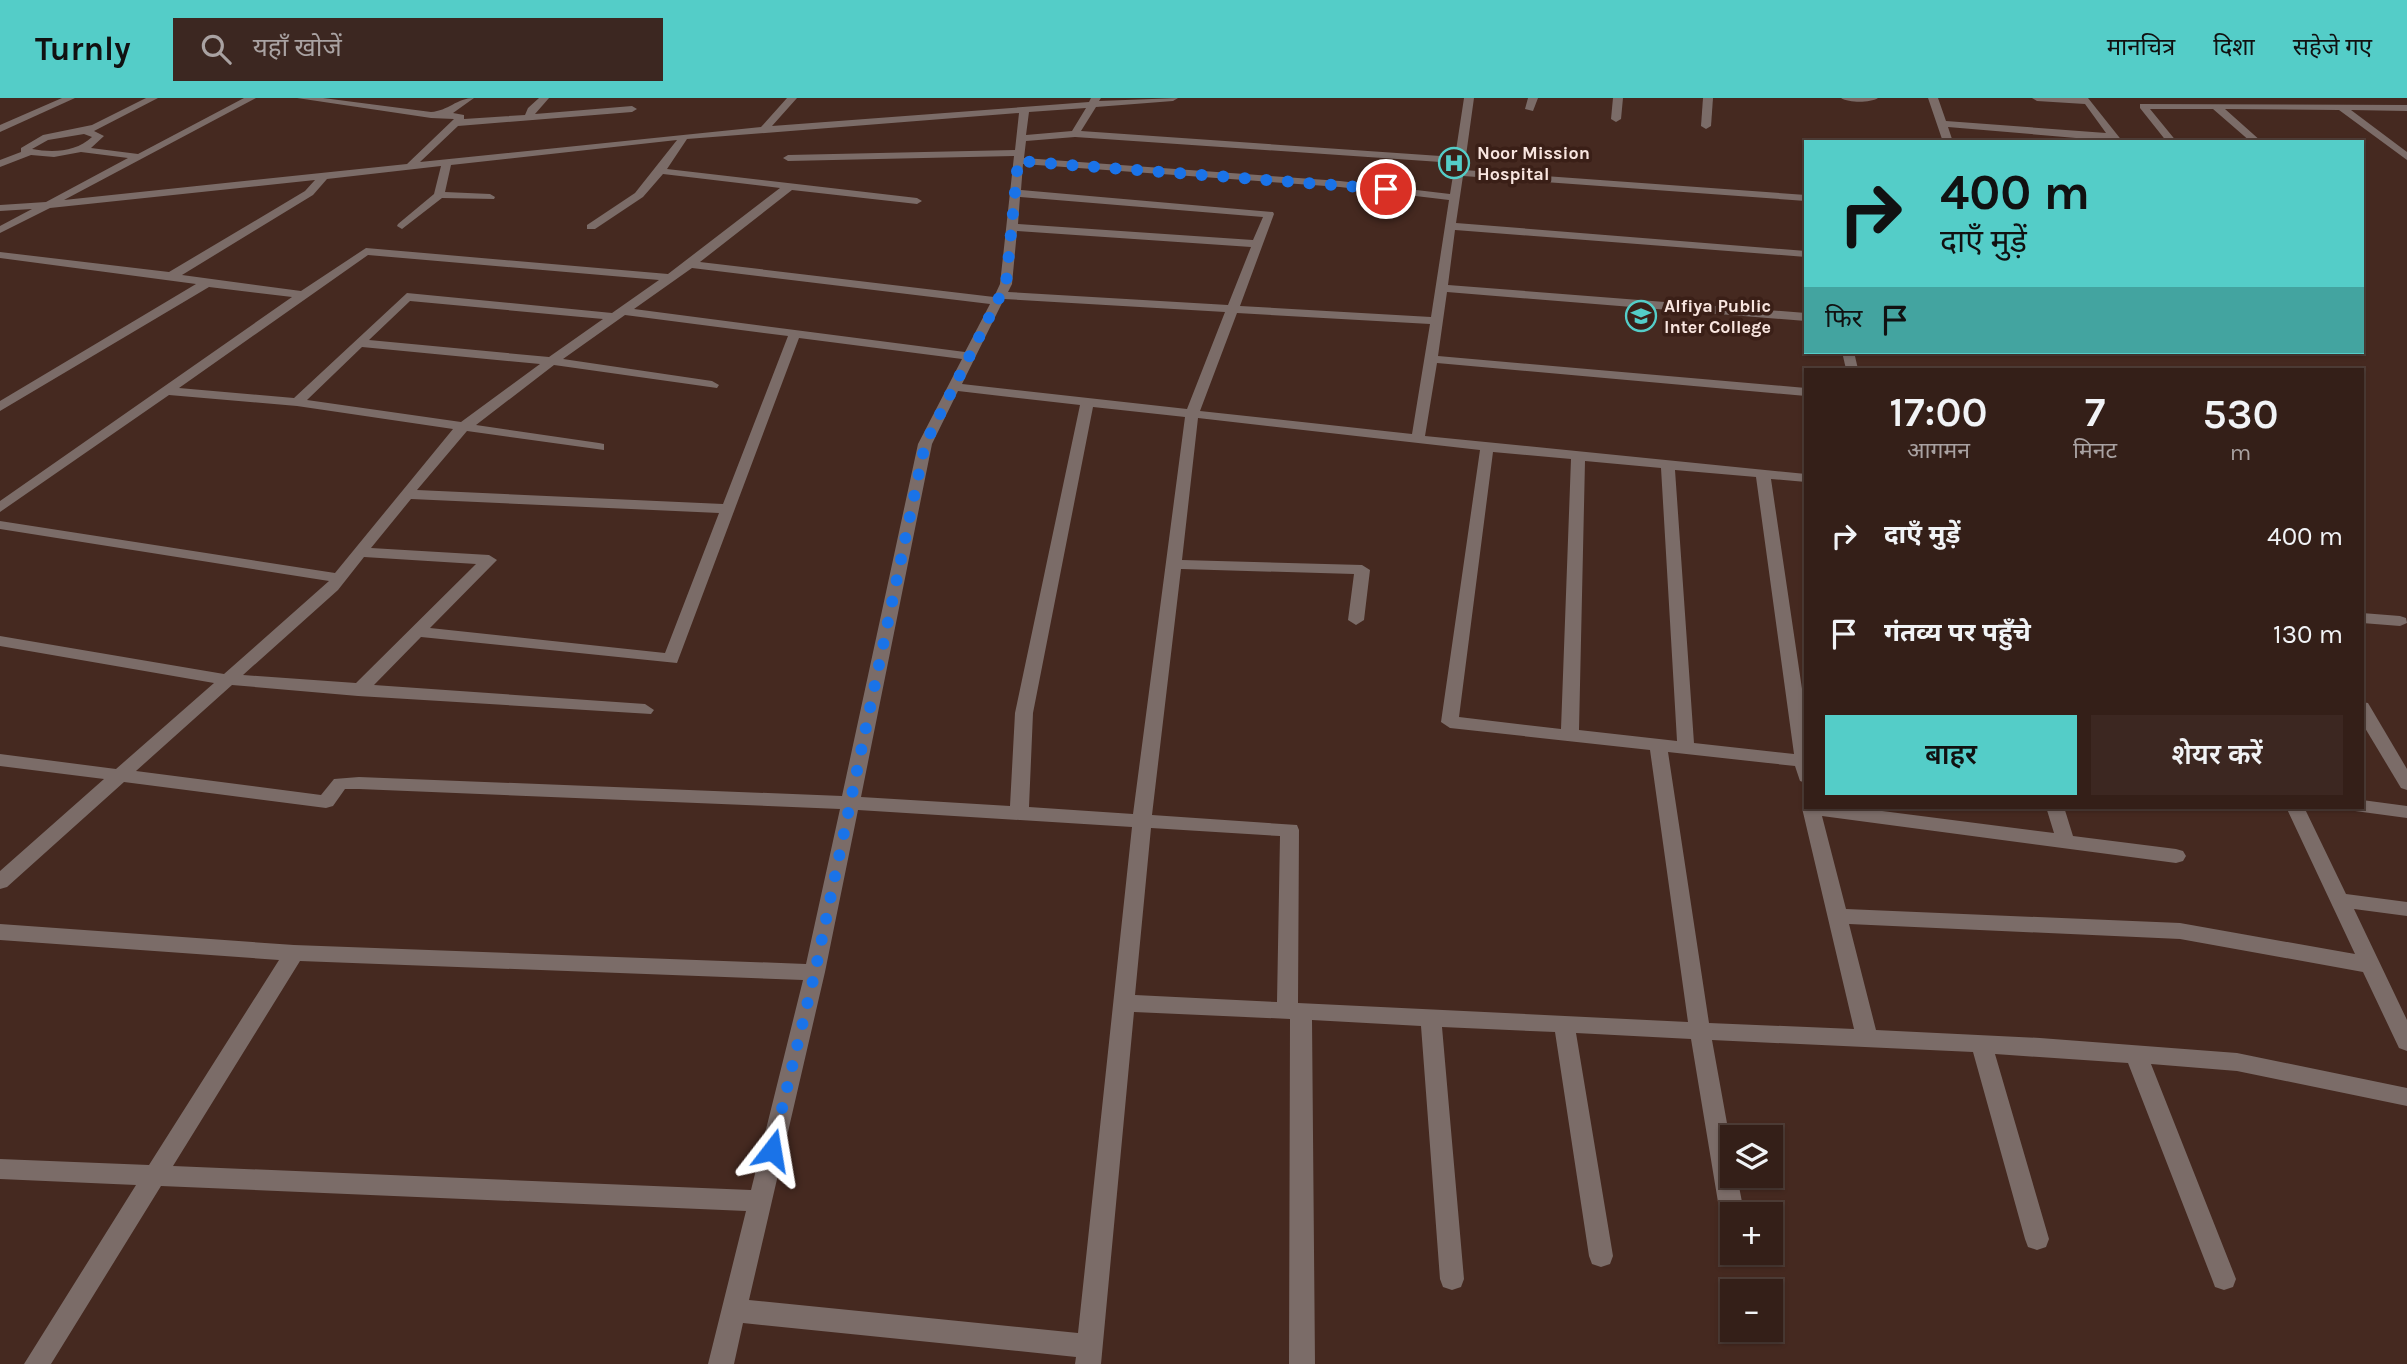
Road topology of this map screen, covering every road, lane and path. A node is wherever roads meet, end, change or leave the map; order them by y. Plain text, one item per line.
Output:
1 (61, 98) edge
2 (69, 98) edge
3 (153, 98) edge
4 (251, 98) edge
5 (302, 98) edge
6 (338, 98) edge
7 (469, 98) edge
8 (544, 98) edge
9 (792, 98) edge
10 (983, 98) edge
11 (1173, 98) edge
12 (1469, 98) edge
13 (1532, 98) edge
14 (1618, 98) edge
15 (1707, 98) edge
16 (1846, 98) edge
17 (1873, 98) edge
18 (1933, 98) edge
19 (2037, 98) edge
20 (2087, 99) edge
21 (327, 102) junction
22 (1095, 102) edge
23 (2216, 107) junction
24 (2407, 108) edge
25 (632, 109) dead end
26 (1530, 109) dead end
27 (1024, 110) junction
28 (2344, 110) junction
29 (2386, 110) junction
30 (445, 114) junction
31 (978, 114) junction
32 (530, 116) junction
33 (1616, 119) dead end
34 (2407, 119) edge
35 (454, 124) junction
36 (1942, 124) junction
37 (1706, 126) dead end
38 (0, 129) edge
39 (763, 130) junction
40 (85, 131) junction
41 (1074, 134) junction
42 (684, 137) junction
43 (2116, 139) edge
44 (1947, 140) edge
45 (2170, 140) edge
46 (2255, 140) edge
47 (19, 141) edge
48 (77, 149) junction
49 (1019, 151) junction
50 (141, 157) junction
51 (2407, 157) edge
52 (788, 158) dead end
53 (447, 162) junction
54 (0, 164) edge
55 (411, 166) junction
56 (1459, 167) junction
57 (660, 171) junction
58 (324, 175) junction
59 (791, 185) junction
60 (1015, 193) junction
61 (439, 195) junction
62 (490, 197) dead end
63 (1455, 198) junction
64 (1804, 198) edge
65 (917, 201) dead end
66 (55, 204) junction
67 (0, 208) edge
68 (402, 226) dead end
69 (1450, 226) junction
70 (591, 227) dead end
71 (1012, 227) junction
72 (0, 230) edge
73 (1257, 244) junction
74 (0, 254) edge
75 (1804, 254) edge
76 (690, 264) junction
77 (170, 276) junction
78 (672, 278) junction
79 (207, 282) junction
80 (1441, 288) junction
81 (303, 295) junction
82 (999, 298) junction
83 (1233, 308) junction
84 (620, 314) junction
85 (1804, 317) edge
86 (1437, 321) junction
87 (795, 333) junction
88 (360, 343) junction
89 (970, 356) junction
90 (1432, 359) junction
91 (553, 361) junction
92 (712, 385) dead end
93 (954, 387) junction
94 (167, 391) junction
95 (1804, 392) edge
96 (1088, 401) junction
97 (297, 402) junction
98 (0, 407) edge
99 (1192, 412) junction
100 (466, 425) junction
101 (1418, 439) junction
102 (599, 447) dead end
103 (1487, 447) junction
104 (1578, 456) junction
105 (1668, 465) junction
106 (1763, 474) junction
107 (1804, 478) edge
108 (407, 494) junction
109 (0, 508) edge
110 (728, 509) junction
111 (0, 525) edge
112 (359, 552) junction
113 (1174, 564) junction
114 (340, 578) junction
115 (2364, 618) edge
116 (1356, 620) dead end
117 (2400, 621) dead end
118 (419, 632) junction
119 (0, 640) edge
120 (224, 680) junction
121 (358, 691) junction
122 (645, 710) dead end
123 (2364, 710) edge
124 (1570, 736) junction
125 (1658, 746) junction
126 (1686, 749) junction
127 (0, 760) edge
128 (1804, 762) edge
129 (1804, 769) edge
130 (120, 775) junction
131 (2407, 784) edge
132 (850, 803) junction
133 (2364, 806) edge
134 (1811, 809) edge
135 (1842, 809) edge
136 (2056, 809) edge
137 (2296, 809) edge
138 (2407, 812) edge
139 (1019, 813) junction
140 (1933, 815) edge
141 (1142, 820) junction
142 (2066, 842) junction
143 (2176, 856) dead end
144 (0, 882) edge
145 (2340, 901) junction
146 (2407, 909) edge
147 (1837, 916) junction
148 (0, 932) edge
149 (294, 953) junction
150 (2370, 965) junction
151 (815, 972) junction
152 (1124, 1003) junction
153 (1294, 1012) junction
154 (1431, 1018) junction
155 (1564, 1024) junction
156 (1700, 1031) junction
157 (1867, 1038) junction
158 (2407, 1042) edge
159 (1981, 1044) junction
160 (2136, 1054) junction
161 (2407, 1097) edge
162 (0, 1169) edge
163 (155, 1176) junction
164 (760, 1201) junction
165 (1730, 1202) dead end
166 (2037, 1239) dead end
167 (1601, 1256) dead end
168 (1452, 1279) dead end
169 (2224, 1279) dead end
170 (734, 1310) junction
171 (1088, 1355) edge
172 (37, 1364) edge
173 (721, 1364) edge
174 (1302, 1364) edge

1 - 2 street
2 - 38 street
3 - 40 street
4 - 50 street
5 - 21 street
6 - 21 street
7 - 30 street
8 - 32 street
9 - 39 street
10 - 31 street
11 - 22 street
12 - 56 street
13 - 26 street
14 - 33 street
15 - 37 street
16 - 17 street
18 - 36 street
19 - 20 street
20 - 43 street
21 - 30 street
22 - 27 street
22 - 41 street
23 - 28 street
23 - 45 street
23 - 46 street
24 - 29 street
25 - 32 street
27 - 31 street
27 - 49 street
28 - 29 street
28 - 51 street
29 - 34 street
30 - 35 street
31 - 39 street
32 - 35 street
35 - 55 street
36 - 43 street
36 - 44 street
39 - 42 street
40 - 47 street
40 - 48 street
41 - 49 street
41 - 56 street
42 - 53 street
42 - 57 street
47 - 48 street
47 - 54 street
48 - 50 street
49 - 52 street
49 - 60 street
49 - 63 street
50 - 66 street
53 - 55 street
53 - 61 street
55 - 58 street
56 - 63 street
56 - 64 street
57 - 59 street
57 - 70 street
58 - 66 street
58 - 77 street
59 - 65 street
59 - 76 street
60 - 71 street
60 - 73 street
61 - 62 street
61 - 68 street
63 - 69 street
66 - 67 street
66 - 72 street
69 - 75 street
69 - 80 street
71 - 73 street
71 - 82 street
73 - 83 street
74 - 77 street
76 - 78 street
76 - 82 street
77 - 79 street
78 - 81 street
78 - 84 street
79 - 81 street
79 - 98 street
80 - 85 street
80 - 86 street
81 - 94 street
82 - 83 street
82 - 89 street
83 - 86 street
83 - 99 street
84 - 87 street
84 - 88 street
84 - 91 street
86 - 90 street
87 - 89 street
87 - 110 street
88 - 91 street
88 - 97 street
89 - 93 street
90 - 95 street
90 - 101 street
91 - 92 street
91 - 100 street
93 - 96 street
93 - 132 street
94 - 97 street
94 - 109 street
96 - 99 street
96 - 139 street
97 - 100 street
99 - 101 street
99 - 113 street
100 - 102 street
100 - 108 street
101 - 103 street
103 - 104 street
103 - 124 street
104 - 105 street
104 - 124 street
105 - 106 street
105 - 126 street
106 - 107 street
106 - 128 street
108 - 110 street
108 - 112 street
110 - 118 street
111 - 114 street
112 - 114 street
112 - 118 street
113 - 116 street
113 - 141 street
114 - 120 street
115 - 117 street
118 - 121 street
119 - 120 street
120 - 121 street
120 - 130 street
121 - 122 street
123 - 131 street
124 - 125 street
125 - 126 street
125 - 156 street
126 - 129 street
127 - 130 street
130 - 132 street
130 - 144 street
132 - 139 street
132 - 151 street
133 - 138 street
134 - 147 street
135 - 140 street
136 - 142 street
137 - 145 street
139 - 141 street
140 - 142 street
141 - 152 street
141 - 153 street
142 - 143 street
145 - 146 street
145 - 150 street
147 - 150 street
147 - 157 street
148 - 149 street
149 - 151 street
149 - 163 street
150 - 158 street
151 - 164 street
152 - 153 street
152 - 171 street
153 - 154 street
153 - 174 street
154 - 155 street
154 - 168 street
155 - 156 street
155 - 167 street
156 - 157 street
156 - 165 street
157 - 159 street
159 - 160 street
159 - 166 street
160 - 161 street
160 - 169 street
162 - 163 street
163 - 164 street
163 - 172 street
164 - 170 street
170 - 171 street
170 - 173 street

